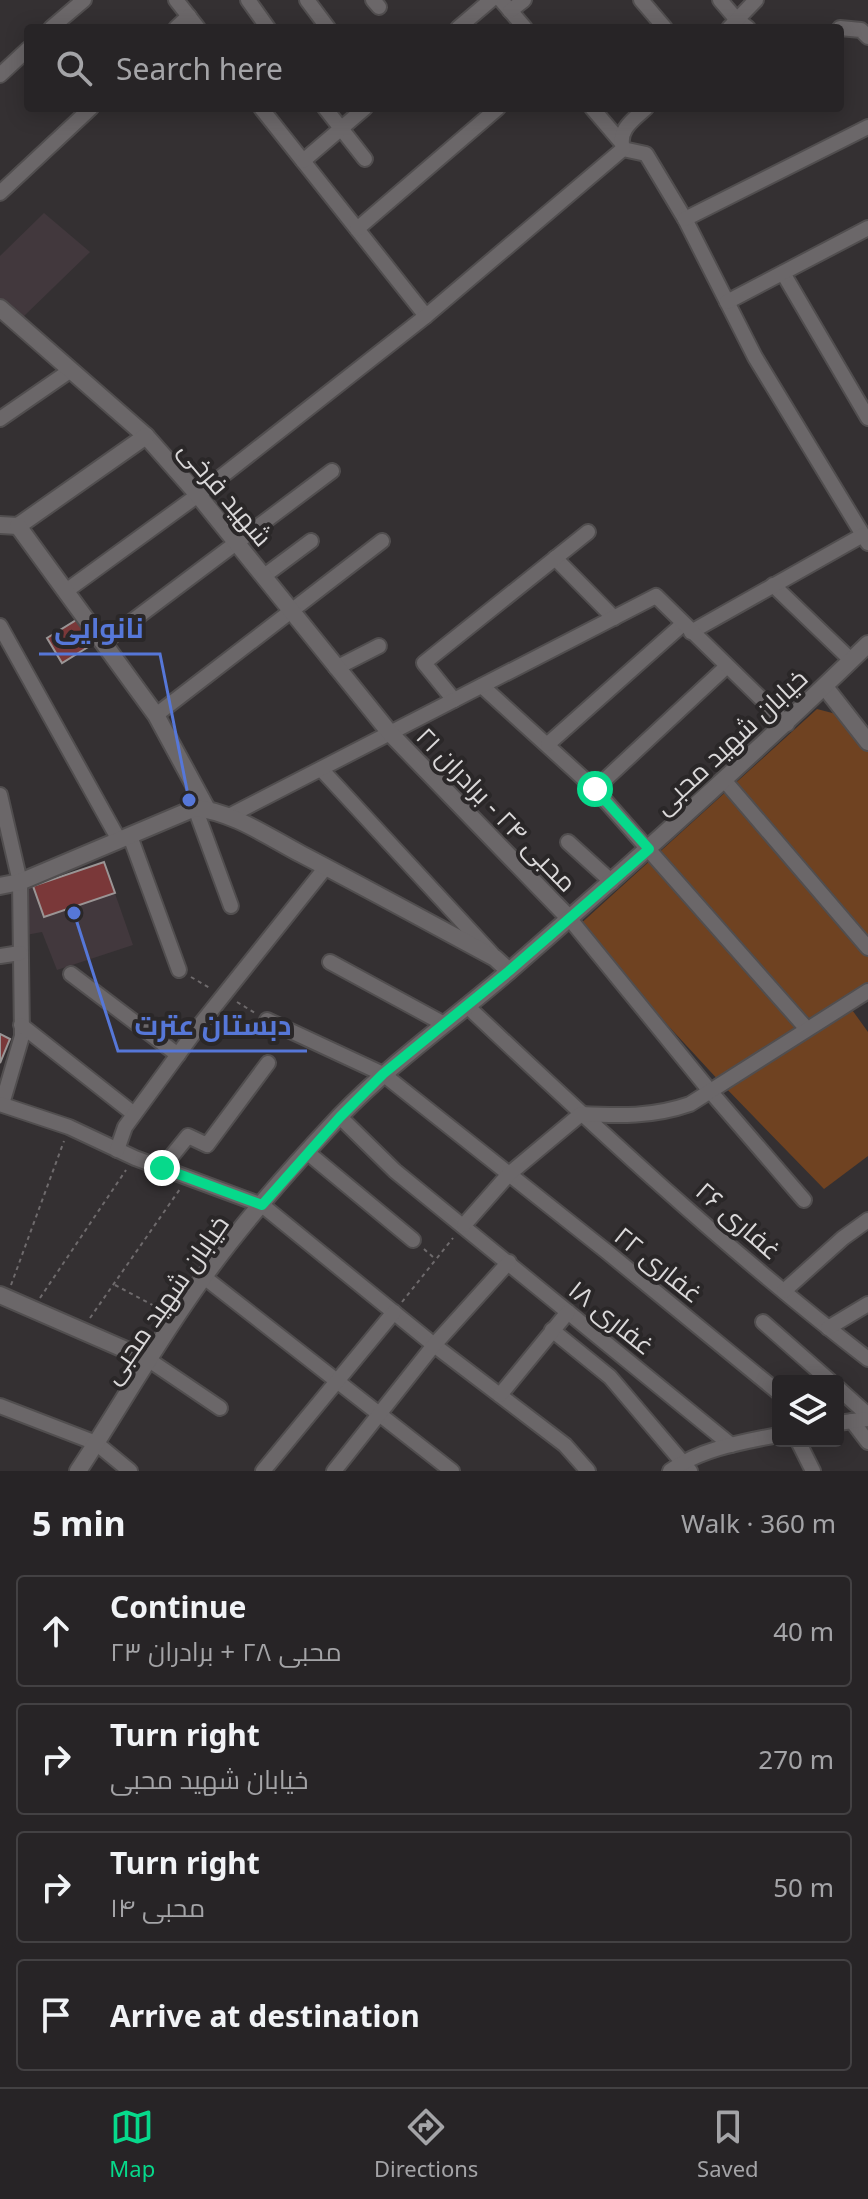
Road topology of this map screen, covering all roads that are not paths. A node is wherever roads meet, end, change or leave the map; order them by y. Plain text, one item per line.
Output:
1 (84, 0) edge
2 (176, 0) edge
3 (248, 0) edge
4 (307, 0) edge
5 (491, 0) edge
6 (524, 0) edge
7 (641, 0) edge
8 (720, 0) edge
9 (756, 0) edge
10 (506, 6) edge
11 (189, 16) junction
12 (56, 24) edge
13 (180, 24) edge
14 (195, 24) edge
15 (265, 24) edge
16 (325, 24) edge
17 (463, 24) edge
18 (522, 24) edge
19 (662, 24) edge
20 (737, 24) edge
21 (739, 24) edge
22 (844, 28) edge
23 (868, 37) edge
24 (24, 53) edge
25 (0, 75) edge
26 (87, 112) edge
27 (264, 112) edge
28 (328, 112) edge
29 (360, 112) edge
30 (493, 112) edge
31 (595, 112) edge
32 (642, 112) edge
33 (868, 127) edge
34 (340, 129) junction
35 (622, 146) junction
36 (365, 159) dead end
37 (303, 161) junction
38 (0, 193) edge
39 (685, 219) junction
40 (868, 228) edge
41 (357, 229) junction
42 (783, 273) junction
43 (727, 302) junction
44 (2, 313) edge
45 (426, 316) junction
46 (71, 370) junction
47 (868, 418) edge
48 (0, 419) edge
49 (146, 436) junction
50 (332, 471) dead end
51 (198, 495) junction
52 (0, 525) edge
53 (18, 526) junction
54 (588, 532) dead end
55 (866, 539) edge
56 (311, 541) dead end
57 (382, 541) dead end
58 (237, 543) junction
59 (555, 558) junction
60 (264, 576) junction
61 (773, 585) junction
62 (66, 591) junction
63 (292, 611) junction
64 (614, 618) junction
65 (0, 626) edge
66 (687, 628) junction
67 (103, 643) junction
68 (868, 644) edge
69 (379, 646) dead end
70 (851, 660) junction
71 (726, 667) junction
72 (336, 668) junction
73 (482, 686) junction
74 (825, 687) junction
75 (454, 700) junction
76 (156, 715) junction
77 (787, 724) junction
78 (390, 733) junction
79 (868, 742) edge
80 (548, 744) junction
81 (321, 769) junction
82 (724, 780) junction
83 (595, 789) junction
84 (0, 795) edge
85 (201, 809) junction
86 (229, 816) junction
87 (125, 838) junction
88 (568, 842) dead end
89 (649, 849) junction
90 (326, 867) junction
91 (20, 882) junction
92 (612, 882) junction
93 (0, 886) edge
94 (231, 906) dead end
95 (569, 918) junction
96 (868, 948) edge
97 (20, 953) junction
98 (0, 956) edge
99 (495, 958) junction
100 (330, 962) dead end
101 (179, 970) road end
102 (509, 971) junction
103 (71, 974) dead end
104 (868, 991) edge
105 (467, 1006) junction
106 (267, 1020) road end
107 (444, 1024) junction
108 (21, 1025) junction
109 (807, 1029) junction
110 (178, 1055) junction
111 (268, 1063) dead end
112 (383, 1074) junction
113 (710, 1091) junction
114 (1, 1104) edge
115 (134, 1114) junction
116 (581, 1114) junction
117 (340, 1117) junction
118 (117, 1150) junction
119 (308, 1153) junction
120 (162, 1168) junction
121 (509, 1174) junction
122 (804, 1200) dead end
123 (262, 1205) junction
124 (868, 1220) edge
125 (464, 1225) junction
126 (413, 1240) road end
127 (509, 1262) junction
128 (204, 1277) junction
129 (784, 1291) junction
130 (3, 1296) edge
131 (868, 1304) edge
132 (394, 1312) junction
133 (568, 1312) junction
134 (763, 1322) dead end
135 (828, 1328) junction
136 (552, 1330) junction
137 (434, 1345) junction
138 (868, 1359) edge
139 (149, 1360) junction
140 (823, 1375) edge
141 (338, 1381) junction
142 (772, 1387) edge
143 (844, 1394) edge
144 (500, 1395) junction
145 (0, 1406) edge
146 (220, 1408) dead end
147 (379, 1413) junction
148 (868, 1417) edge
149 (845, 1422) edge
150 (772, 1436) edge
151 (868, 1442) edge
152 (96, 1443) junction
153 (731, 1445) junction
154 (801, 1447) edge
155 (681, 1468) edge
156 (340, 1469) edge
157 (78, 1471) edge
158 (130, 1471) edge
159 (263, 1471) edge
160 (452, 1471) edge
161 (588, 1471) edge
162 (813, 1471) edge

1 - 12 street
2 - 11 street
3 - 15 street
4 - 16 street
5 - 17 street
6 - 10 street
7 - 19 street
8 - 20 street
9 - 21 street
10 - 18 street
11 - 13 street
11 - 14 street
22 - 23 street
24 - 25 street
26 - 38 street
27 - 37 street
28 - 34 street
29 - 34 street
30 - 41 street
31 - 35 street
32 - 35 street
33 - 39 street
34 - 36 street
34 - 37 street
35 - 39 street
35 - 45 street
37 - 41 street
39 - 43 street
40 - 42 street
41 - 45 street
42 - 43 street
42 - 47 street
43 - 55 street
44 - 46 street, شهید فرخی
45 - 51 street
46 - 48 street
46 - 49 street, شهید فرخی
49 - 51 street, شهید فرخی
49 - 53 street
50 - 58 street
51 - 58 street, شهید فرخی
51 - 62 street
52 - 53 street
53 - 62 street
54 - 59 street
55 - 61 street
56 - 60 street
57 - 63 street
58 - 60 street, شهید فرخی
58 - 67 street
59 - 64 street
59 - 75 street
60 - 63 street, شهید فرخی
61 - 66 street
61 - 70 street
62 - 67 street
63 - 72 street, شهید فرخی
63 - 76 street
64 - 66 street
64 - 73 street
65 - 87 street
66 - 71 street
66 - 80 street
67 - 76 street
68 - 70 street, خیابان شهید محبی
69 - 72 street
70 - 74 street, خیابان شهید محبی
71 - 77 street
71 - 83 street
72 - 78 street, شهید فرخی
73 - 75 street
73 - 80 street
74 - 77 street, خیابان شهید محبی
74 - 79 street
75 - 78 street
76 - 85 street
77 - 82 street, خیابان شهید محبی
78 - 81 street
78 - 95 street, محبی ۲۴ - برادران ۲۱
80 - 83 street
81 - 86 street
81 - 99 street
82 - 89 street, خیابان شهید محبی
82 - 96 street
83 - 89 street
84 - 91 street
85 - 86 street
85 - 87 street
85 - 94 street
86 - 90 street
87 - 91 street
87 - 101 street
88 - 92 street
89 - 92 street, خیابان شهید محبی
89 - 109 street
90 - 99 street
90 - 110 street
91 - 93 street
91 - 97 street
92 - 95 street, خیابان شهید محبی
95 - 102 street, خیابان شهید محبی
95 - 113 street
97 - 98 street
97 - 108 street
99 - 102 street
100 - 107 street
102 - 105 street, خیابان شهید محبی
103 - 110 street
104 - 109 street
105 - 107 street, خیابان شهید محبی
105 - 116 street, غفاری ۲۶
106 - 112 street, غفاری ۲۲
107 - 112 street, خیابان شهید محبی
108 - 114 street
108 - 115 street
109 - 113 street
110 - 115 street
111 - 120 street
112 - 117 street, خیابان شهید محبی
112 - 121 street, غفاری ۲۲
113 - 116 street
113 - 122 street
114 - 118 street
115 - 118 street
116 - 121 street
116 - 129 street, غفاری ۲۶
117 - 119 street, خیابان شهید محبی
117 - 125 street, غفاری ۱۸
118 - 120 street
119 - 123 street, خیابان شهید محبی
119 - 126 street
120 - 123 street
121 - 125 street
121 - 142 street, غفاری ۲۲
123 - 128 street, خیابان شهید محبی
123 - 132 street
124 - 129 street
125 - 127 street, غفاری ۱۸
127 - 133 street, غفاری ۱۸
127 - 137 street
128 - 139 street, خیابان شهید محبی
128 - 141 street
129 - 135 street, غفاری ۲۶
130 - 139 street
131 - 135 street
132 - 137 street
132 - 141 street
133 - 136 street
133 - 153 street, غفاری ۱۸
134 - 140 street
135 - 138 street, غفاری ۲۶
136 - 144 street
136 - 155 street
137 - 144 street
137 - 147 street
139 - 146 street
139 - 152 street, خیابان شهید محبی
141 - 147 street
141 - 159 street
143 - 148 street
144 - 161 street
145 - 152 street
147 - 156 street
147 - 160 street
148 - 149 street
149 - 151 street
150 - 153 street
152 - 157 street, خیابان شهید محبی
152 - 158 street
153 - 155 street
154 - 162 street

